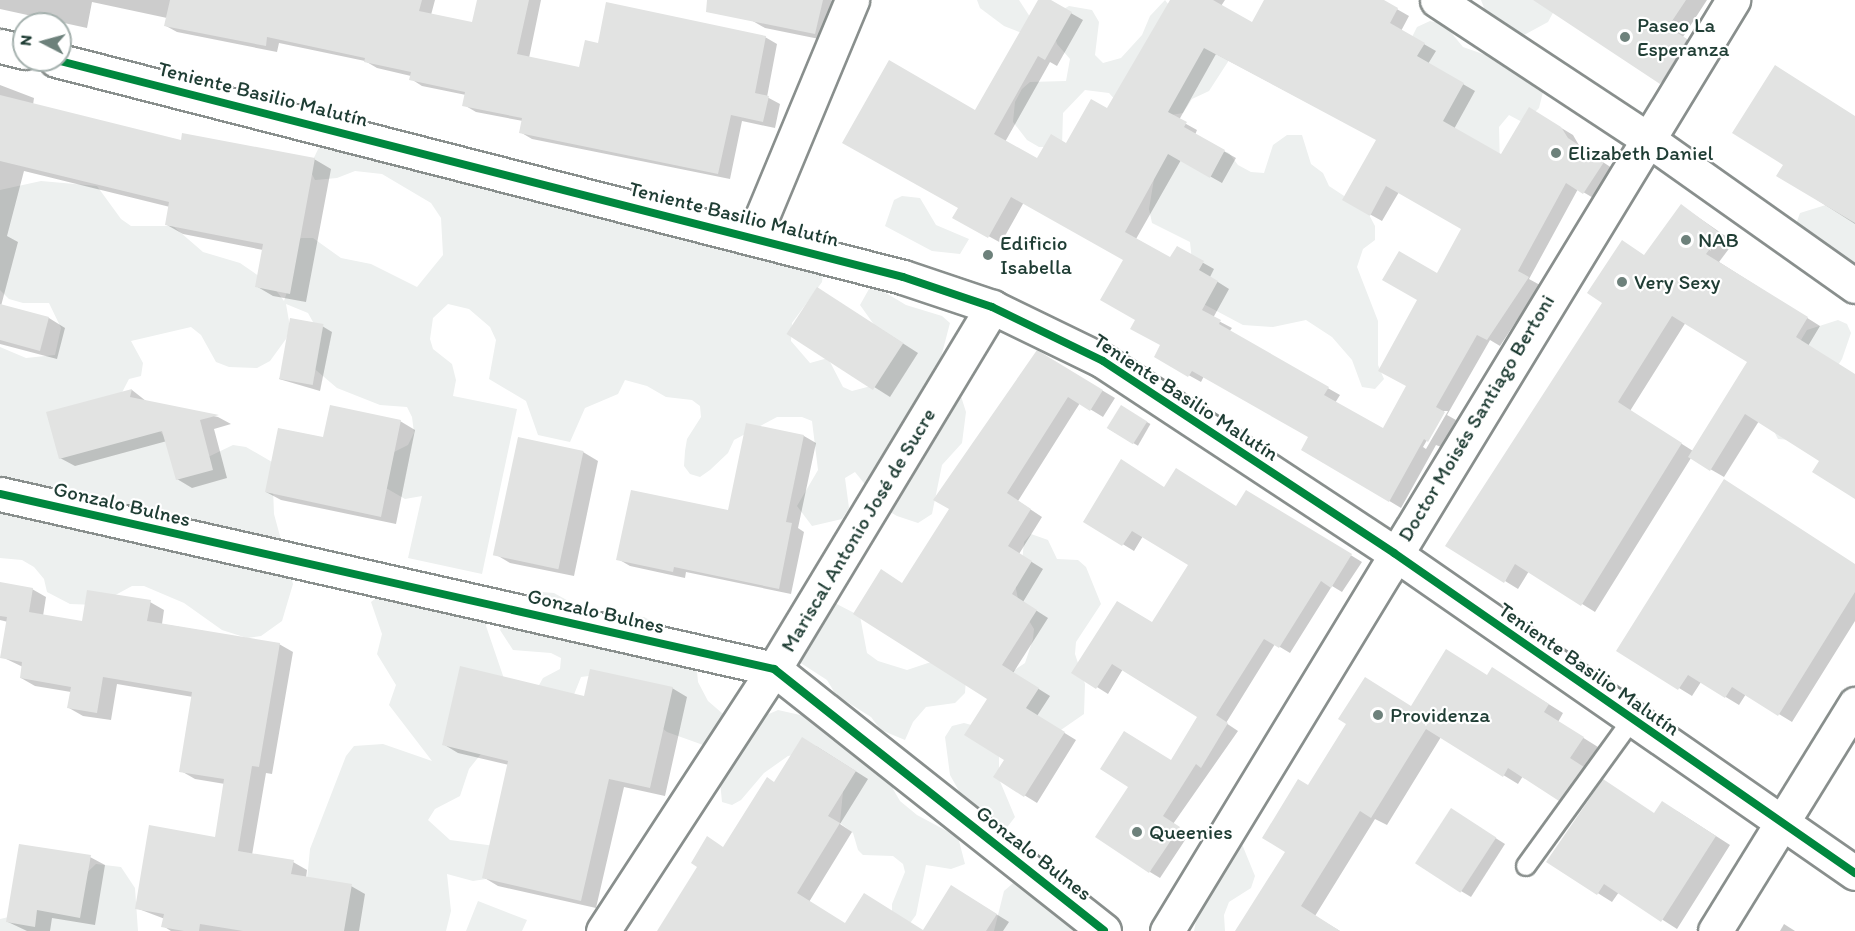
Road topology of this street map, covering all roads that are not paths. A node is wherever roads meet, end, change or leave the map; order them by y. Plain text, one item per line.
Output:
1 (852, 0) edge
2 (1437, 0) edge
3 (1732, 0) edge
4 (72, 64) edge
5 (1646, 138) junction
6 (753, 238) junction
7 (1855, 286) edge
8 (992, 307) junction
9 (0, 494) edge
10 (1394, 553) junction
11 (774, 669) junction
12 (1855, 704) edge
13 (1631, 721) junction
14 (1785, 822) junction
15 (1526, 866) dead end
16 (1855, 873) edge
17 (603, 931) edge
18 (1104, 931) edge
19 (1167, 931) edge
20 (1715, 931) edge

1 - 6 street
2 - 5 street
3 - 5 street, Doctor Moisés Santiago Bertoni
4 - 6 street, Teniente Basilio Malutín
5 - 7 street
5 - 10 street, Doctor Moisés Santiago Bertoni
6 - 8 street, Teniente Basilio Malutín
8 - 10 street, Teniente Basilio Malutín
8 - 11 street, Mariscal Antonio José de Sucre
9 - 11 street, Gonzalo Bulnes
10 - 13 street, Teniente Basilio Malutín
10 - 19 street, Doctor Moisés Santiago Bertoni
11 - 17 street, Mariscal Antonio José de Sucre
11 - 18 street, Gonzalo Bulnes
12 - 14 street
13 - 14 street, Teniente Basilio Malutín
13 - 15 lane
14 - 16 street, Teniente Basilio Malutín
14 - 20 street

